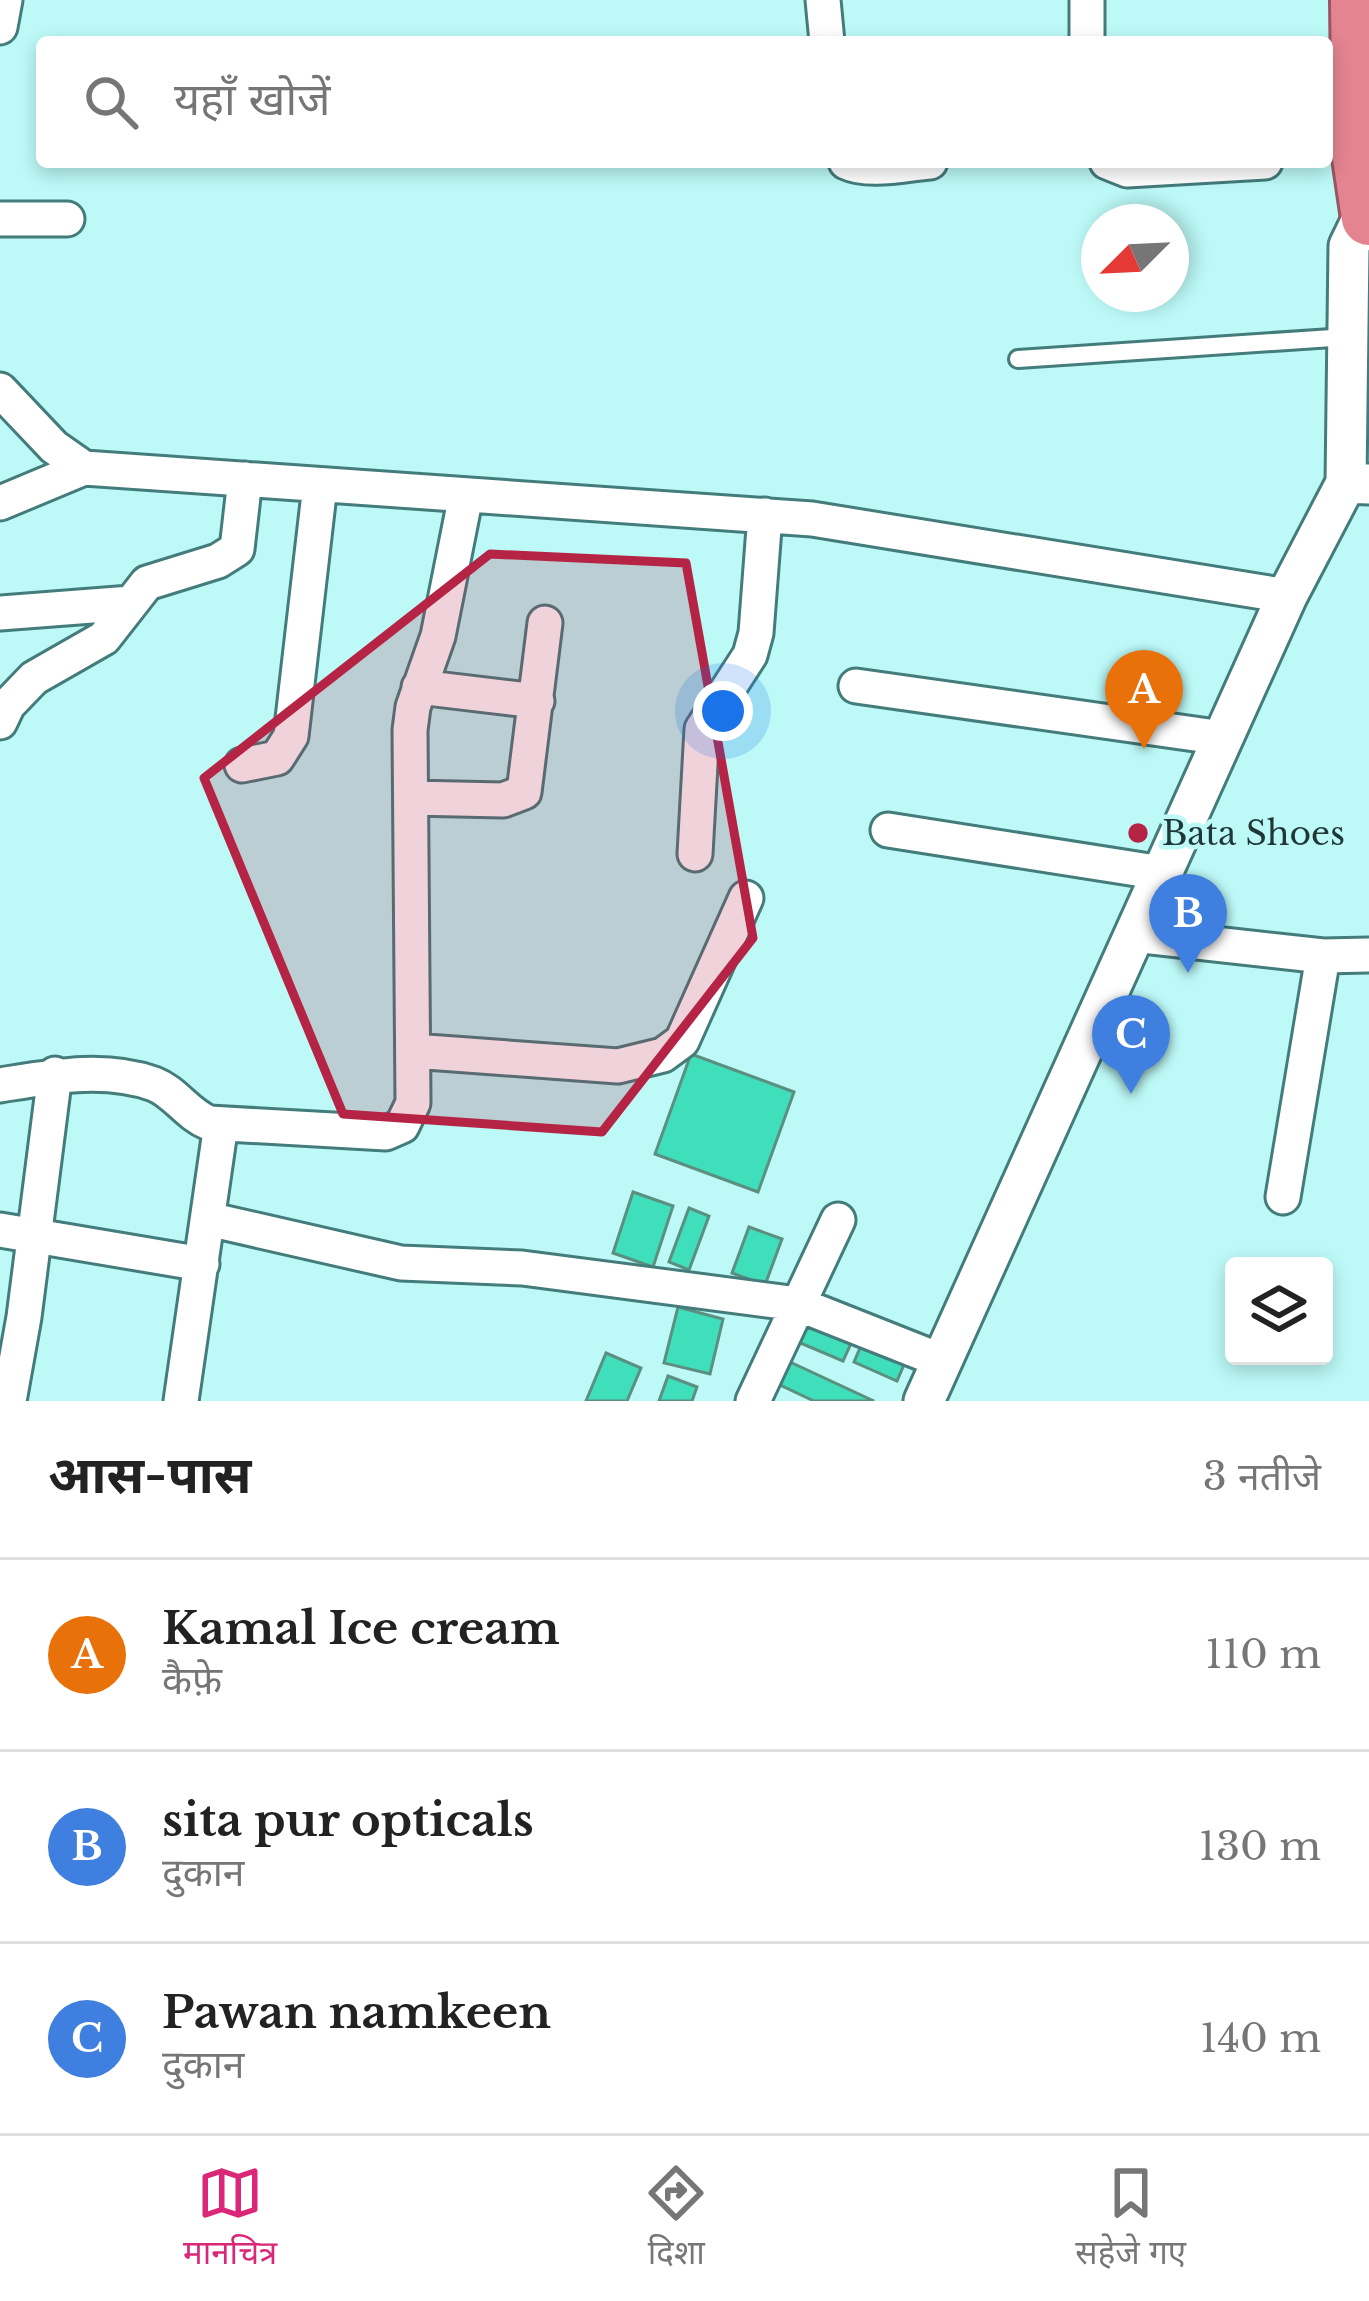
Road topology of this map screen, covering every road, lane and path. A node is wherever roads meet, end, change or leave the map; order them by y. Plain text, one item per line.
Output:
1 (5, 0) edge
2 (824, 0) edge
3 (1087, 0) edge
4 (1358, 0) edge
5 (0, 26) edge
6 (827, 36) edge
7 (1087, 36) edge
8 (1343, 158) edge
9 (1122, 168) edge
10 (1161, 168) edge
11 (1368, 214) edge
12 (0, 219) edge
13 (67, 219) dead end
14 (1347, 338) junction
15 (1018, 359) dead end
16 (0, 390) edge
17 (84, 468) junction
18 (245, 479) junction
19 (1357, 483) edge
20 (320, 484) junction
21 (466, 495) junction
22 (0, 503) edge
23 (765, 515) junction
24 (1287, 596) junction
25 (131, 603) junction
26 (0, 613) edge
27 (545, 622) dead end
28 (419, 686) junction
29 (856, 686) dead end
30 (537, 701) junction
31 (0, 722) edge
32 (1223, 739) junction
33 (242, 765) dead end
34 (411, 798) junction
35 (888, 830) dead end
36 (695, 854) dead end
37 (1162, 873) junction
38 (746, 898) dead end
39 (1134, 934) junction
40 (1369, 955) edge
41 (1323, 956) junction
42 (413, 1051) junction
43 (55, 1075) junction
44 (0, 1085) edge
45 (221, 1124) junction
46 (1283, 1196) dead end
47 (208, 1219) junction
48 (838, 1220) dead end
49 (0, 1230) edge
50 (34, 1236) junction
51 (202, 1264) junction
52 (798, 1304) junction
53 (12, 1315) edge
54 (942, 1361) junction
55 (6, 1399) edge
56 (181, 1401) edge
57 (754, 1401) edge
58 (924, 1401) edge

1 - 5 street
2 - 6 street
3 - 7 street
4 - 8 highway
8 - 11 highway
9 - 10 street
11 - 14 street
12 - 13 street
14 - 15 lane
14 - 19 street
16 - 17 street
17 - 18 street
17 - 22 street
18 - 20 street
18 - 25 street
19 - 24 street
20 - 21 street
20 - 33 street
21 - 23 street
21 - 28 street
23 - 24 street
23 - 36 street
24 - 32 street
25 - 26 street
25 - 31 street
27 - 30 street
28 - 30 street
28 - 34 street
29 - 32 street
30 - 34 street
32 - 37 street
34 - 42 street
35 - 37 street
37 - 39 street
38 - 42 street
39 - 41 street
39 - 54 street
40 - 41 street
41 - 46 street
42 - 45 street
43 - 44 street
43 - 45 street
43 - 50 street
45 - 47 street
47 - 51 street
47 - 52 street
48 - 52 street
49 - 50 street
50 - 51 street
50 - 53 street
51 - 56 street
52 - 54 street
52 - 57 street
53 - 55 street
54 - 58 street

